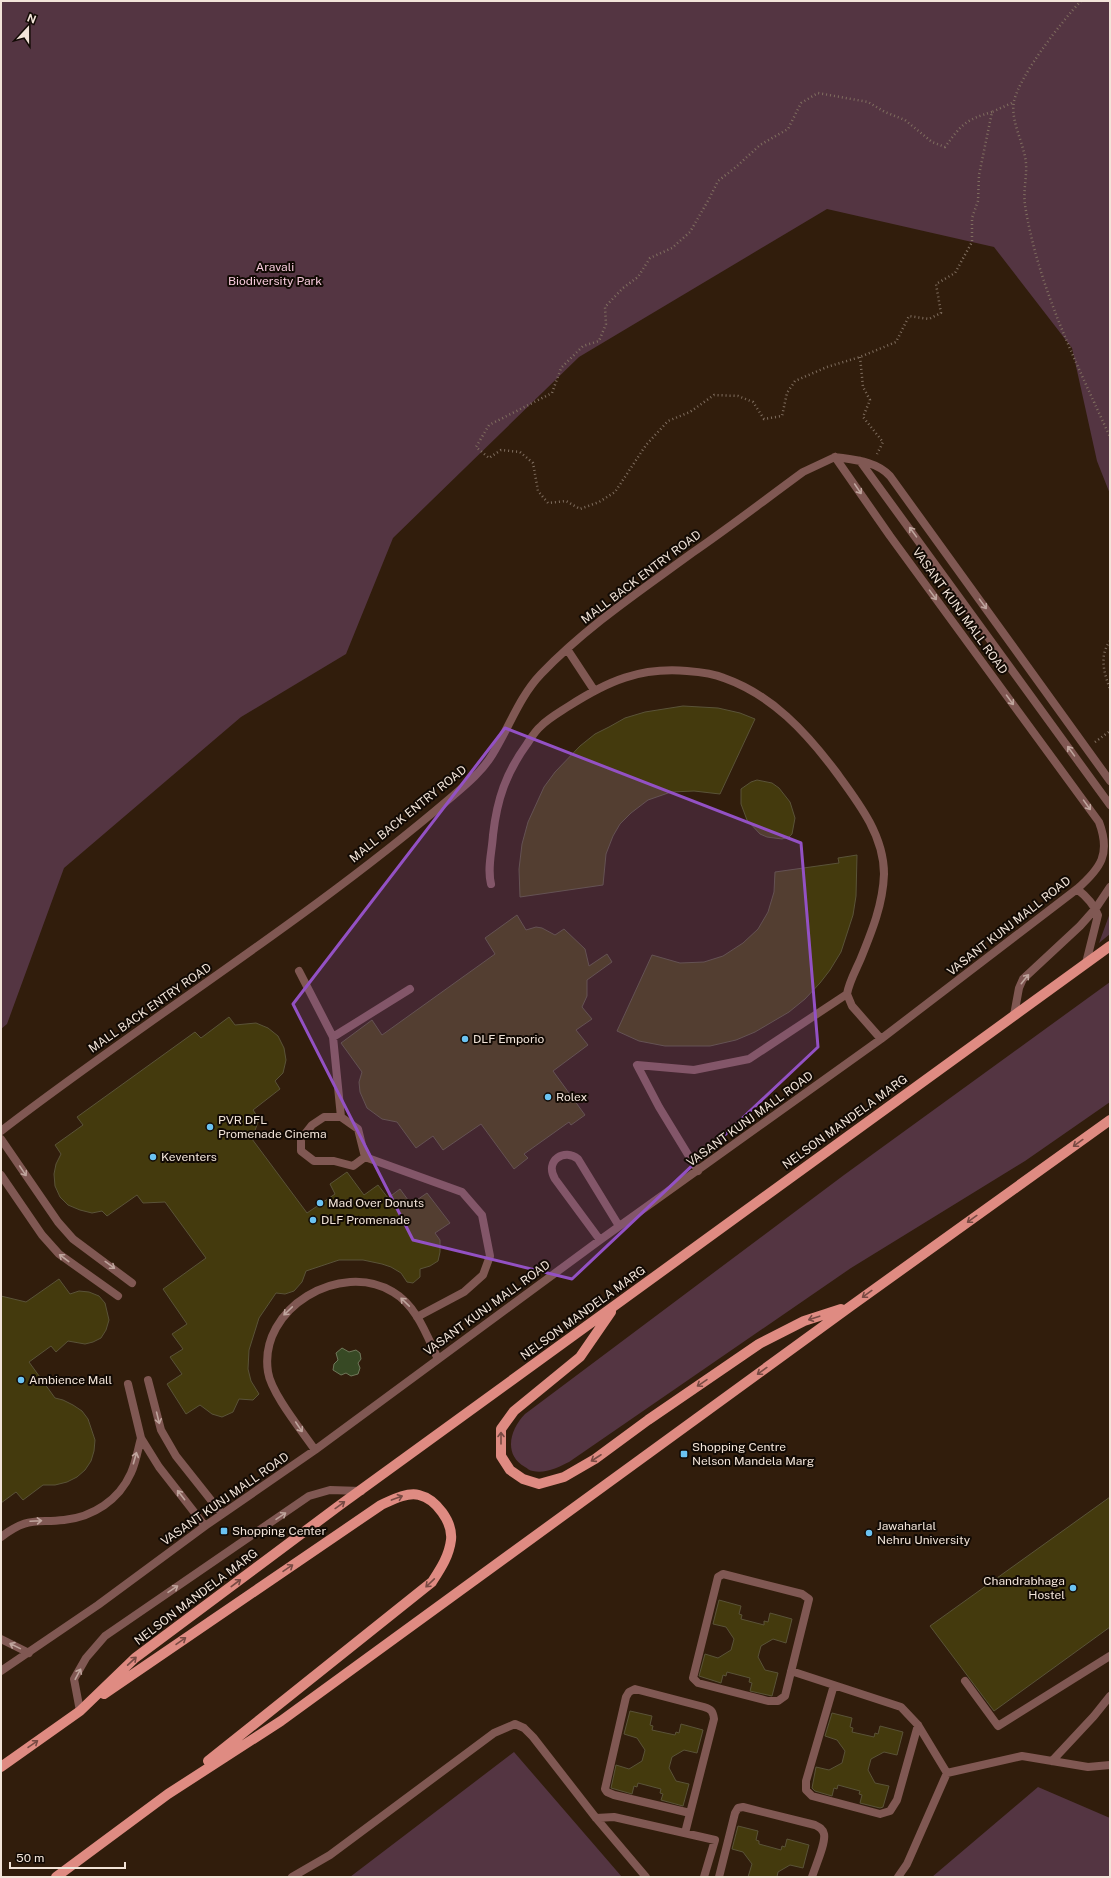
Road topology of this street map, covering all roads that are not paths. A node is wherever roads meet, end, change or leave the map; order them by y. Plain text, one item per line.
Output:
1 (835, 457) junction
2 (860, 461) junction
3 (567, 649) junction
4 (594, 690) junction
5 (1110, 781) edge
6 (1110, 805) edge
7 (491, 884) dead end
8 (1110, 887) edge
9 (1077, 889) junction
10 (1096, 908) junction
11 (1110, 946) edge
12 (1086, 963) junction
13 (298, 971) dead end
14 (410, 989) dead end
15 (847, 994) junction
16 (1014, 1015) junction
17 (333, 1037) junction
18 (881, 1039) junction
19 (341, 1117) junction
20 (1110, 1120) edge
21 (1, 1131) edge
22 (1, 1139) edge
23 (364, 1157) junction
24 (698, 1171) junction
25 (1, 1175) edge
26 (619, 1226) junction
27 (600, 1240) junction
28 (132, 1283) dead end
29 (118, 1296) dead end
30 (615, 1306) junction
31 (851, 1306) junction
32 (417, 1316) junction
33 (438, 1359) junction
34 (148, 1380) dead end
35 (128, 1384) dead end
36 (141, 1438) junction
37 (315, 1450) junction
38 (361, 1491) junction
39 (222, 1514) junction
40 (205, 1526) junction
41 (1, 1537) edge
42 (1, 1639) edge
43 (29, 1653) junction
44 (1110, 1656) edge
45 (1, 1671) edge
46 (791, 1671) junction
47 (965, 1681) dead end
48 (834, 1685) junction
49 (1110, 1696) edge
50 (80, 1711) junction
51 (918, 1724) junction
52 (1052, 1761) junction
53 (1110, 1764) edge
54 (1, 1767) edge
55 (947, 1773) junction
56 (168, 1794) junction
57 (690, 1813) junction
58 (596, 1818) junction
59 (685, 1833) junction
60 (715, 1840) junction
61 (727, 1843) junction
62 (56, 1877) edge
63 (292, 1877) edge
64 (646, 1877) edge
65 (704, 1877) edge
66 (719, 1877) edge
67 (812, 1877) edge
68 (898, 1877) edge

1 - 2 lane
1 - 3 lane, MALL BACK ENTRY ROAD
1 -> 9 lane, VASANT KUNJ MALL ROAD
2 -> 5 lane
6 -> 2 lane, VASANT KUNJ MALL ROAD
3 - 4 lane
3 - 21 lane, MALL BACK ENTRY ROAD
4 - 7 lane
4 - 15 lane
8 - 10 lane
9 - 10 lane
9 - 18 lane, VASANT KUNJ MALL ROAD
10 - 12 lane
16 -> 10 lane
11 - 12 main road, NELSON MANDELA MARG
12 - 16 main road, NELSON MANDELA MARG
13 - 17 lane
14 - 17 lane
15 - 18 lane
15 - 24 lane
16 - 30 main road, NELSON MANDELA MARG
17 - 19 lane
18 - 24 lane, VASANT KUNJ MALL ROAD
19 - 23 lane
19 - 23 lane
20 -> 31 main road, NELSON MANDELA MARG
22 -> 28 lane
23 - 32 lane
24 - 26 lane, VASANT KUNJ MALL ROAD
29 -> 25 lane
26 - 27 lane, VASANT KUNJ MALL ROAD
26 - 27 lane
27 - 33 lane, VASANT KUNJ MALL ROAD
31 -> 30 main road
30 - 38 main road, NELSON MANDELA MARG
31 -> 56 main road, NELSON MANDELA MARG
32 - 33 lane
32 -> 37 lane
33 - 37 lane, VASANT KUNJ MALL ROAD
34 -> 39 lane
35 - 36 lane
40 -> 36 lane
41 -> 36 lane
37 - 39 lane, VASANT KUNJ MALL ROAD
50 -> 38 main road, NELSON MANDELA MARG
50 -> 38 lane
39 - 40 lane, VASANT KUNJ MALL ROAD
40 - 43 lane, VASANT KUNJ MALL ROAD
43 -> 42 lane
43 - 45 lane, VASANT KUNJ MALL ROAD
44 - 47 lane
46 - 46 lane
46 - 48 lane
48 - 51 lane
48 - 51 lane
49 - 52 lane
54 -> 50 main road, NELSON MANDELA MARG
50 -> 56 main road, NELSON MANDELA MARG
51 - 55 lane
52 - 53 lane
52 - 55 lane
55 - 68 lane
56 - 62 main road, NELSON MANDELA MARG
57 - 57 lane
57 - 59 lane
58 - 59 lane
58 - 63 lane
58 - 64 lane
59 - 60 lane
60 - 61 lane
60 - 65 lane
61 - 66 lane
61 - 67 lane

